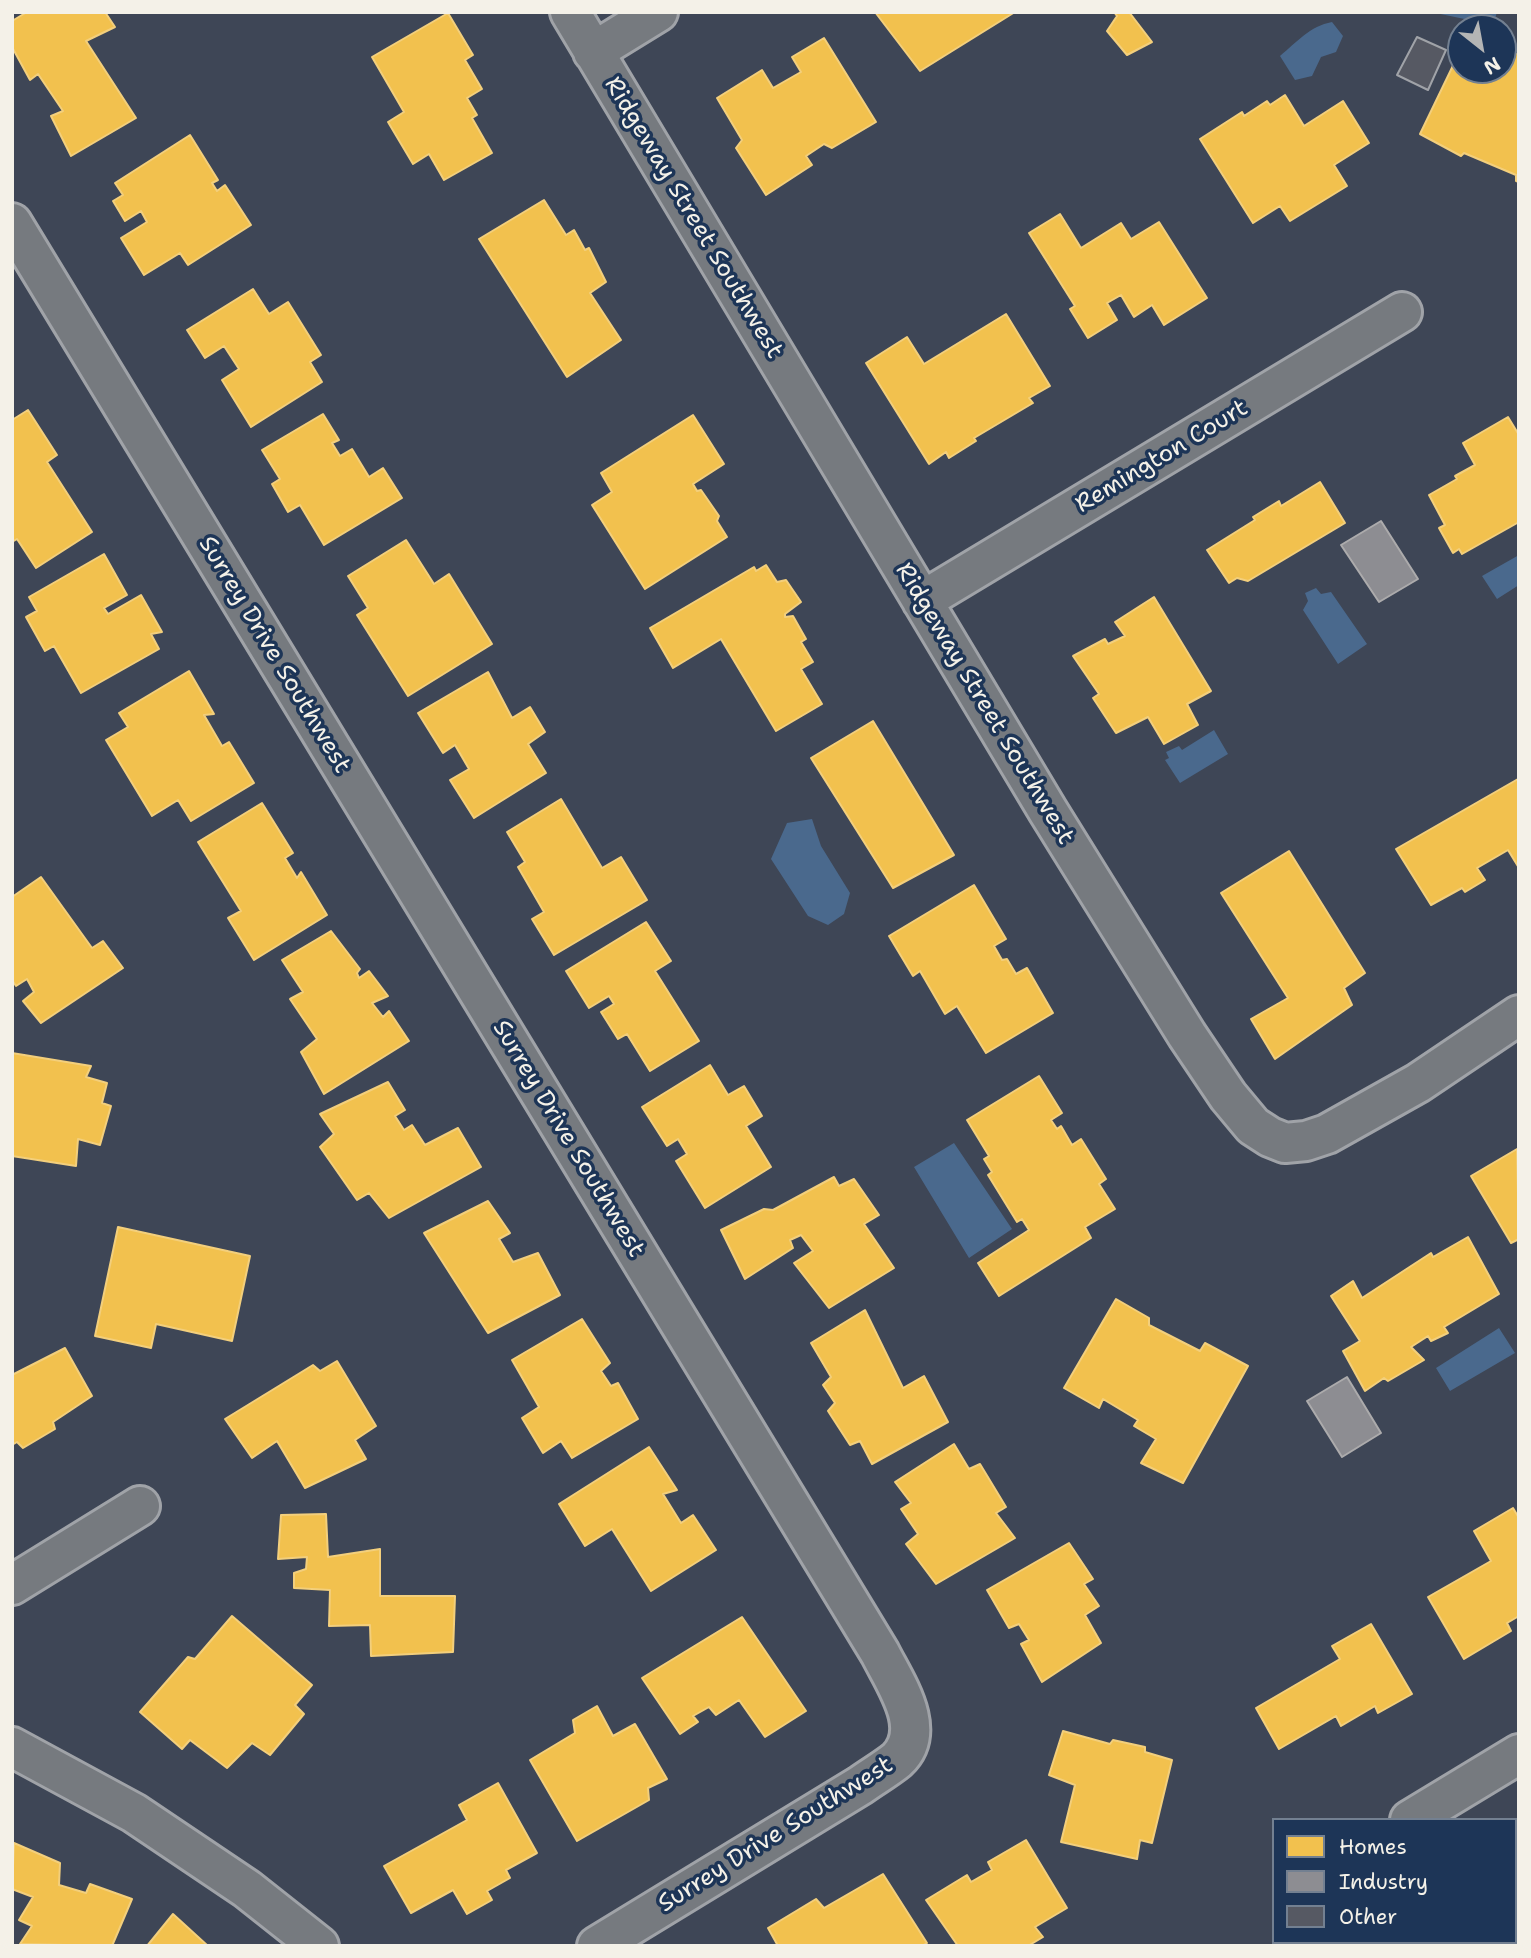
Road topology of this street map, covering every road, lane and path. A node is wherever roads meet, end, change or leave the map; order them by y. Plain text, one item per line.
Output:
1 (569, 12) edge
2 (658, 12) edge
3 (593, 52) junction
4 (12, 223) edge
5 (1402, 312) dead end
6 (922, 601) junction
7 (1519, 1015) edge
8 (140, 1506) dead end
9 (12, 1585) edge
10 (12, 1747) edge
11 (1519, 1754) edge
12 (1413, 1818) edge
13 (319, 1946) edge
14 (597, 1946) edge

1 - 3 street, Ridgeway Street Southwest
2 - 3 street
3 - 6 street, Ridgeway Street Southwest
4 - 14 street, Surrey Drive Southwest
5 - 6 street, Remington Court
6 - 7 street, Ridgeway Street Southwest
8 - 9 street
10 - 13 street
11 - 12 street

